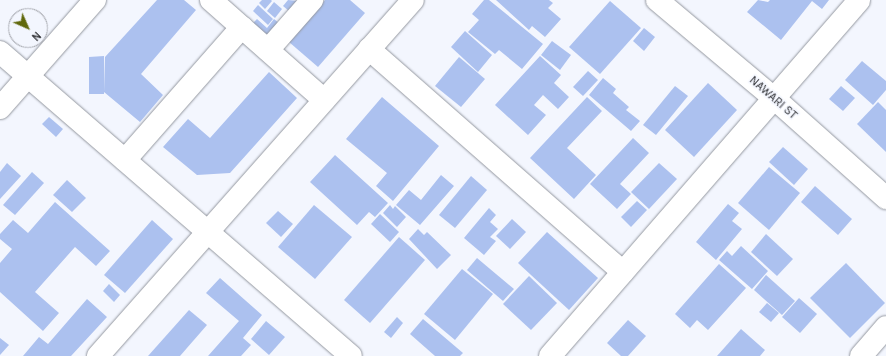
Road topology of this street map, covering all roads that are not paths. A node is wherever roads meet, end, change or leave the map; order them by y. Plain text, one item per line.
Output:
1 (95, 0) edge
2 (312, 0) edge
3 (657, 0) edge
4 (859, 0) edge
5 (224, 4) edge
6 (402, 4) edge
7 (242, 28) junction
8 (268, 50) junction
9 (369, 50) junction
10 (0, 52) edge
11 (27, 76) junction
12 (775, 99) junction
13 (324, 100) junction
14 (0, 108) edge
15 (125, 160) junction
16 (886, 198) edge
17 (206, 233) junction
18 (623, 272) junction
19 (886, 327) edge
20 (98, 356) edge
21 (351, 356) edge
22 (550, 356) edge
23 (861, 356) edge

1 - 11 street
2 - 8 street
3 - 12 street, NAWARI ST
4 - 12 street
5 - 7 street
6 - 9 street
7 - 8 street
7 - 15 street
8 - 13 street
9 - 13 street
9 - 18 street
10 - 11 street
11 - 14 street
11 - 15 street
12 - 16 street, NAWARI ST
12 - 18 street
13 - 17 street
15 - 17 street
17 - 20 street
17 - 21 street
18 - 22 street
19 - 23 street

